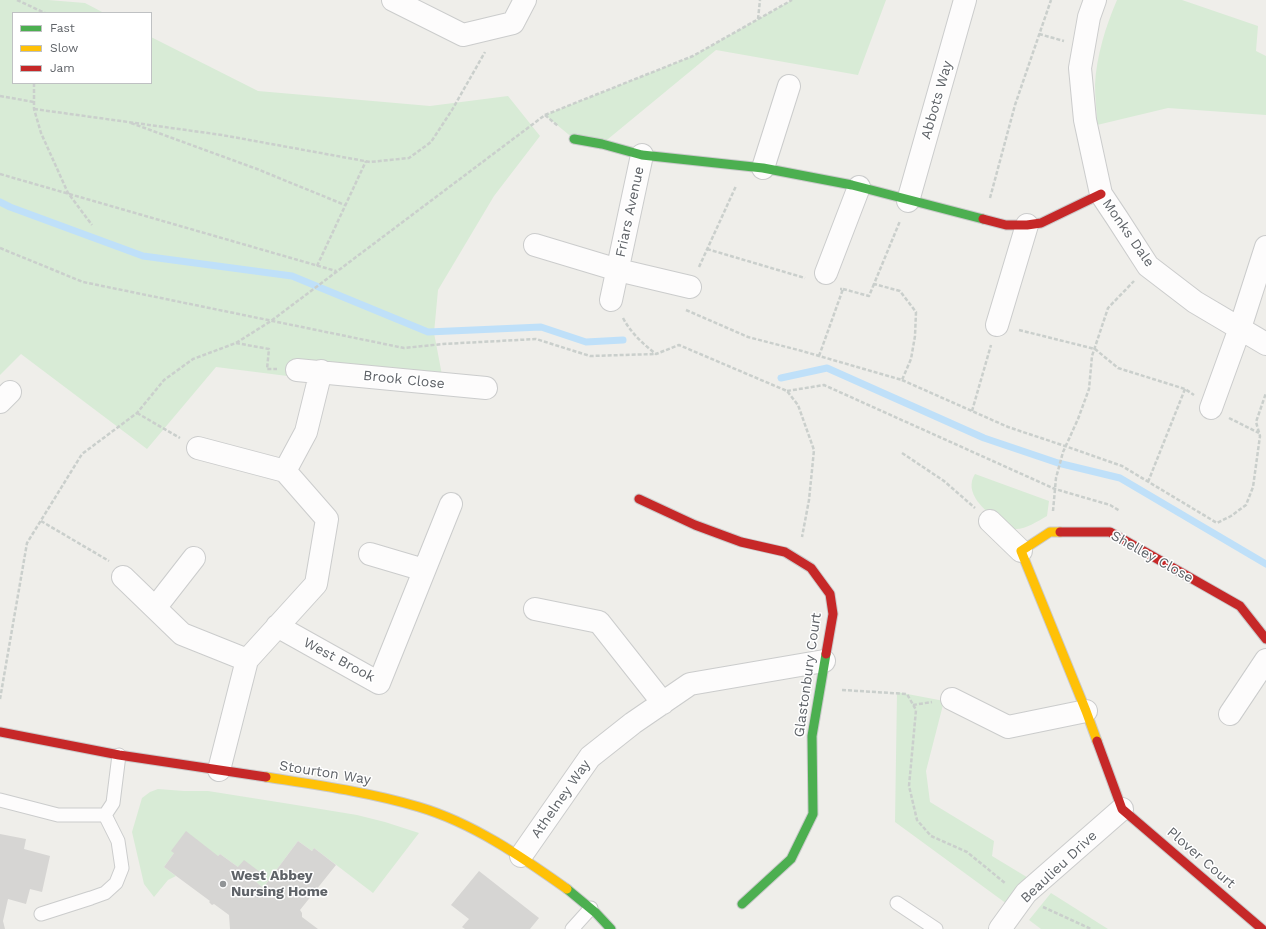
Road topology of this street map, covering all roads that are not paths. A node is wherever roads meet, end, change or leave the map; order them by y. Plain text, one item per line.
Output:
1 (393, 0) edge
2 (525, 0) edge
3 (965, 0) edge
4 (1095, 0) edge
5 (789, 86) dead end
6 (574, 139) dead end
7 (642, 155) junction
8 (754, 167) junction
9 (859, 187) junction
10 (1101, 194) junction
11 (908, 201) junction
12 (1027, 225) junction
13 (535, 245) dead end
14 (1266, 246) edge
15 (618, 270) junction
16 (825, 280) road end
17 (690, 287) road end
18 (611, 300) dead end
19 (997, 325) road end
20 (1240, 328) junction
21 (1266, 344) edge
22 (296, 370) road end
23 (321, 371) junction
24 (486, 388) dead end
25 (1211, 408) road end
26 (198, 448) road end
27 (284, 471) junction
28 (639, 499) dead end
29 (451, 504) dead end
30 (990, 521) road end
31 (1021, 551) junction
32 (370, 554) dead end
33 (194, 558) dead end
34 (424, 570) junction
35 (123, 578) road end
36 (155, 608) junction
37 (535, 609) dead end
38 (277, 626) junction
39 (1266, 639) edge
40 (247, 660) junction
41 (1266, 660) edge
42 (824, 661) junction
43 (952, 699) dead end
44 (663, 703) junction
45 (1086, 711) junction
46 (1230, 714) dead end
47 (0, 732) edge
48 (119, 755) junction
49 (219, 770) junction
50 (0, 800) edge
51 (1122, 809) junction
52 (105, 815) junction
53 (521, 856) junction
54 (897, 903) dead end
55 (742, 904) dead end
56 (591, 908) junction
57 (41, 914) dead end
58 (1004, 928) edge
59 (572, 929) edge
60 (611, 929) edge
61 (936, 929) edge
62 (1262, 929) edge

1 - 2 street
3 - 11 street, Abbots Way
4 - 10 street, Monks Dale
5 - 8 street
6 - 7 street
7 - 8 street
7 - 15 street, Friars Avenue
8 - 9 street
9 - 11 street
9 - 16 street
10 - 12 street
10 - 20 street, Monks Dale
11 - 12 street
12 - 19 street
13 - 15 street, Friars Avenue
14 - 20 street
15 - 17 street, Friars Avenue
15 - 18 street, Friars Avenue
20 - 21 street, Monks Dale
20 - 25 street
22 - 23 street, Brook Close
23 - 24 street, Brook Close
23 - 27 street
26 - 27 street
27 - 38 street
28 - 42 street, Glastonbury Court
29 - 34 street, West Brook
30 - 31 street
31 - 39 street, Shelley Close
31 - 45 street
32 - 34 street
33 - 36 street
34 - 38 street, West Brook
35 - 36 street
36 - 40 street
37 - 44 street
38 - 40 street
40 - 49 street
41 - 46 street
42 - 44 street, Athelney Way
42 - 55 street, Glastonbury Court
43 - 45 street
44 - 53 street, Athelney Way
45 - 51 street
47 - 48 street, Stourton Way
48 - 49 street, Stourton Way
48 - 52 lane
49 - 53 street, Stourton Way
50 - 52 lane
51 - 58 street, Beaulieu Drive
51 - 62 street, Plover Court
52 - 57 lane
53 - 56 street, Stourton Way
54 - 61 lane
56 - 59 lane
56 - 60 street, Stourton Way

